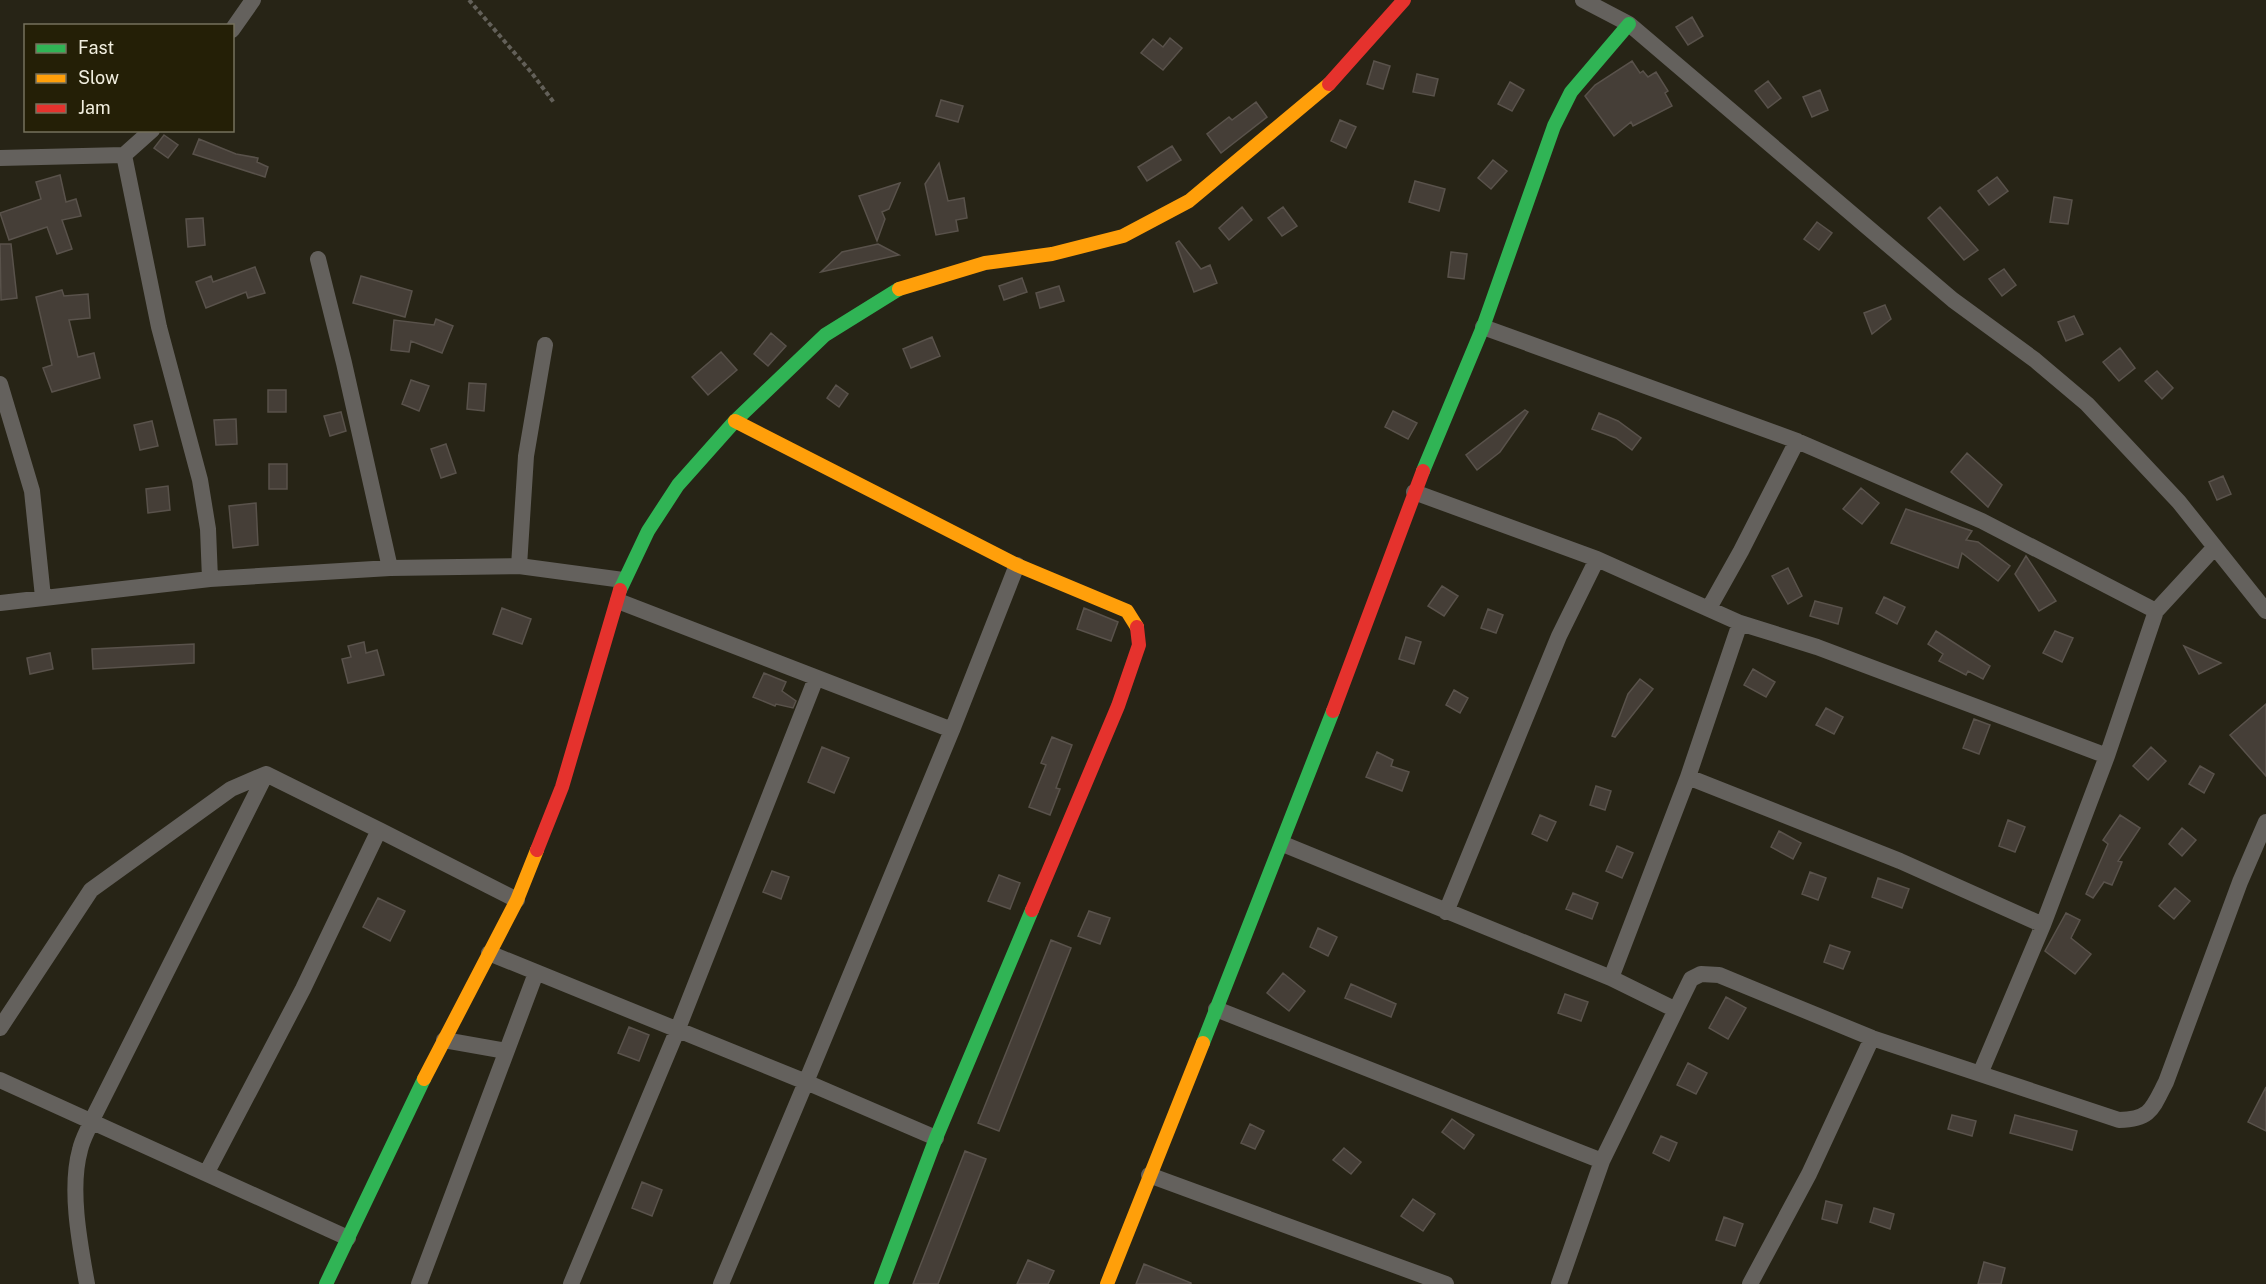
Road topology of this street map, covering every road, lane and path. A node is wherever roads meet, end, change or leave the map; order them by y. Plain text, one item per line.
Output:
1 (253, 0) edge
2 (469, 0) edge
3 (1404, 0) edge
4 (1582, 0) edge
5 (1629, 24) junction
6 (234, 27) edge
7 (555, 104) dead end
8 (150, 132) edge
9 (124, 155) junction
10 (0, 158) edge
11 (318, 259) dead end
12 (1483, 327) junction
13 (545, 345) dead end
14 (0, 384) edge
15 (735, 421) junction
16 (1797, 441) junction
17 (1414, 492) junction
18 (2214, 548) junction
19 (1597, 559) junction
20 (1017, 565) junction
21 (519, 566) junction
22 (390, 568) junction
23 (210, 579) junction
24 (623, 580) junction
25 (43, 597) junction
26 (618, 601) junction
27 (0, 603) edge
28 (1709, 608) junction
29 (2156, 611) junction
30 (2266, 611) edge
31 (1740, 623) junction
32 (816, 678) junction
33 (952, 730) junction
34 (2107, 756) junction
35 (266, 774) junction
36 (1688, 777) junction
37 (2266, 822) edge
38 (379, 830) junction
39 (1283, 844) junction
40 (517, 900) junction
41 (1446, 912) junction
42 (2043, 925) junction
43 (489, 953) junction
44 (536, 973) junction
45 (1611, 978) junction
46 (1216, 1009) junction
47 (1674, 1009) junction
48 (0, 1028) edge
49 (677, 1031) junction
50 (1872, 1038) junction
51 (444, 1040) junction
52 (506, 1051) junction
53 (1980, 1074) junction
54 (0, 1080) edge
55 (806, 1082) junction
56 (92, 1120) junction
57 (936, 1138) junction
58 (1602, 1161) junction
59 (207, 1172) junction
60 (1149, 1175) junction
61 (348, 1238) junction
62 (87, 1284) edge
63 (326, 1284) edge
64 (419, 1284) edge
65 (571, 1284) edge
66 (721, 1284) edge
67 (881, 1284) edge
68 (1107, 1284) edge
69 (1446, 1284) edge
70 (1559, 1284) edge
71 (1750, 1284) edge

1 - 6 street
2 - 7 path
3 - 15 street
4 - 5 street
5 - 12 street
5 - 18 street
8 - 9 street
9 - 10 street
9 - 23 street
11 - 22 street
12 - 16 street
12 - 17 street
13 - 21 street
14 - 25 street
15 - 20 street
15 - 24 street
16 - 28 street
16 - 29 street
17 - 19 street
17 - 39 street
18 - 29 street
18 - 30 street
19 - 28 street
19 - 41 street
20 - 33 street
20 - 57 street
21 - 22 street
21 - 24 street
22 - 23 street
23 - 25 street
24 - 26 street
25 - 27 street
26 - 32 street
26 - 40 street
28 - 31 street
29 - 34 street
31 - 34 street
31 - 36 street
32 - 33 street
32 - 49 street
33 - 55 street
34 - 42 street
35 - 38 street
35 - 48 street
35 - 56 street
36 - 42 street
36 - 45 street
37 - 53 street
38 - 40 street
38 - 59 street
39 - 41 street
39 - 46 street
40 - 43 street
41 - 45 street
42 - 53 street
43 - 44 street
43 - 51 street
44 - 49 street
44 - 52 street
45 - 47 street
46 - 58 street
46 - 60 street
47 - 50 street
47 - 58 street
49 - 55 street
49 - 65 street
50 - 53 street
50 - 71 street
51 - 52 street
51 - 61 street
52 - 64 street
54 - 56 street
55 - 57 street
55 - 66 street
56 - 59 street
56 - 62 street
57 - 67 street
58 - 70 street
59 - 61 street
60 - 68 street
60 - 69 street
61 - 63 street

